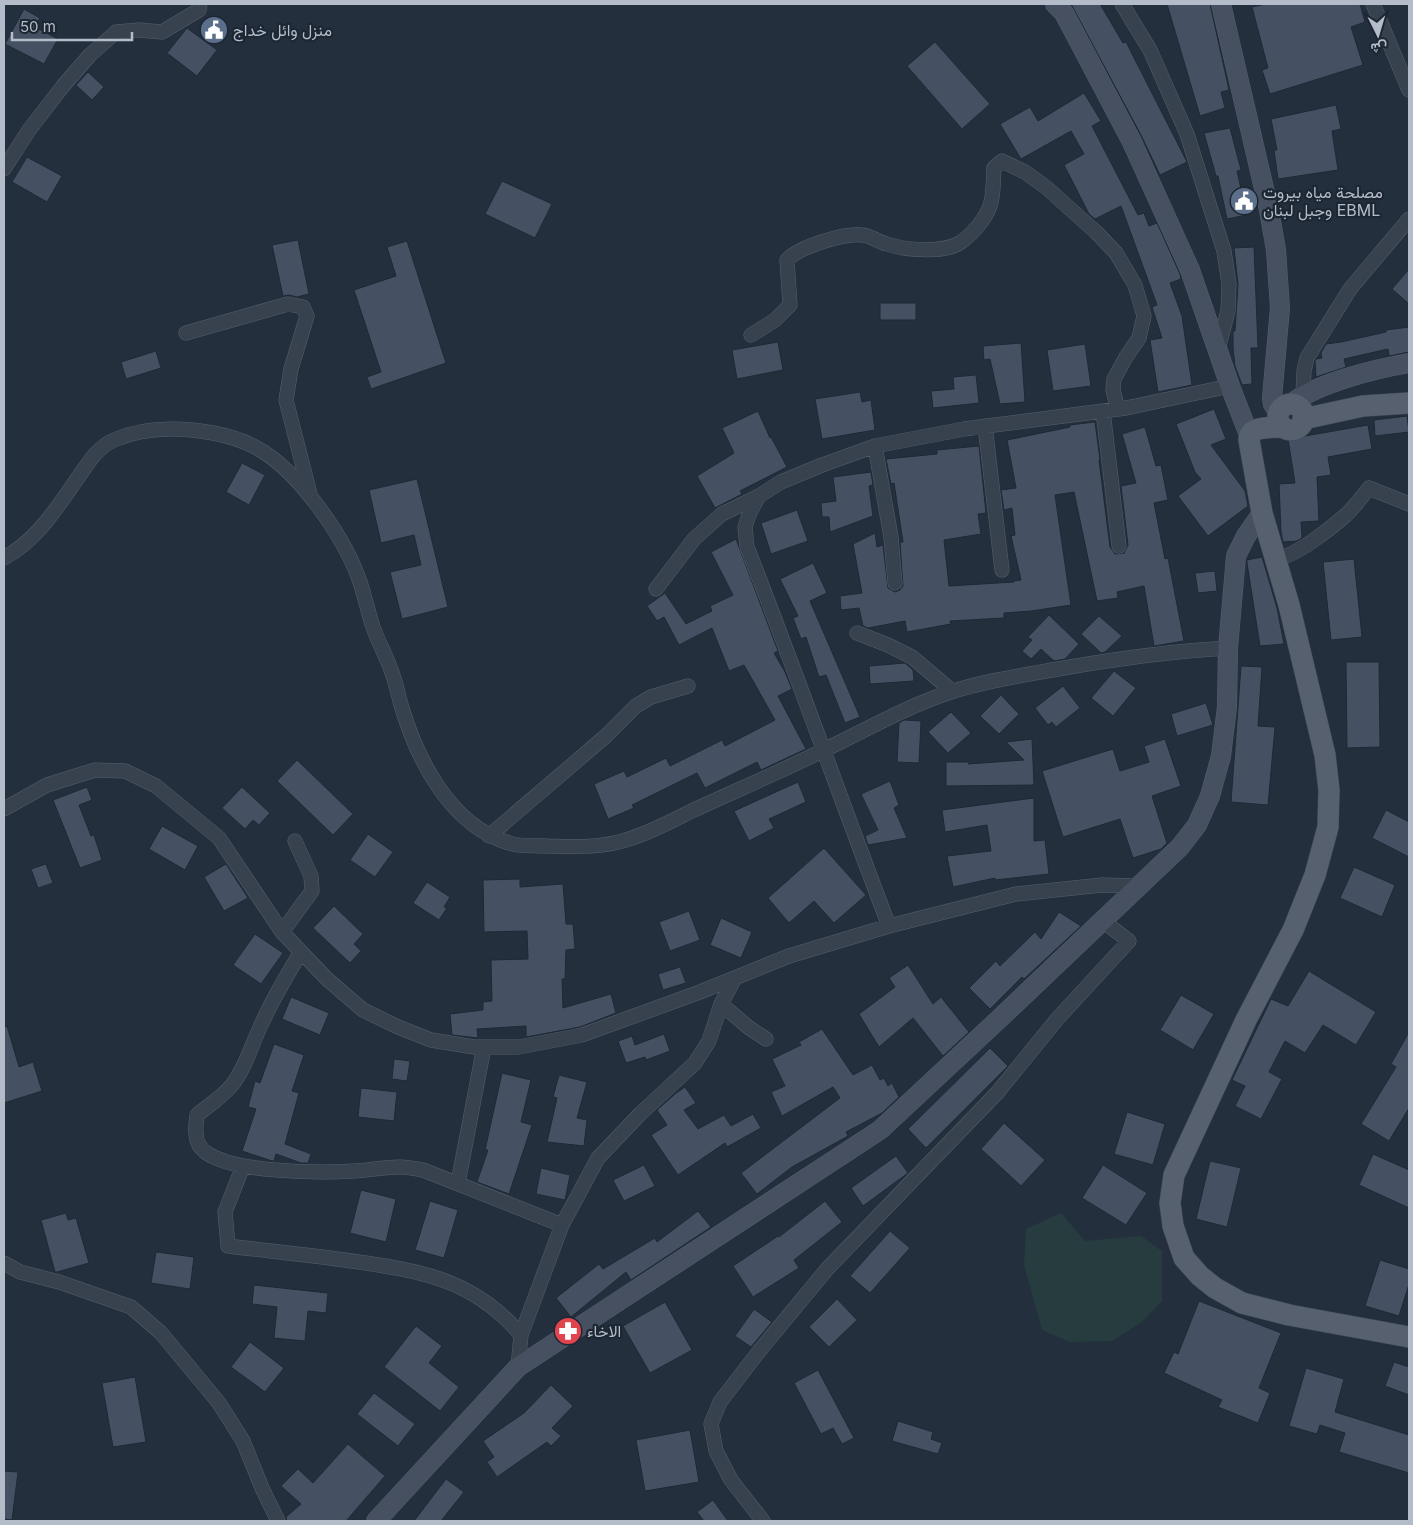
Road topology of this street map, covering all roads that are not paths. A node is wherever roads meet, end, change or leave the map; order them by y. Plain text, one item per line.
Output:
1 (200, 4) edge
2 (1055, 4) edge
3 (1122, 4) edge
4 (1221, 4) edge
5 (1373, 4) edge
6 (1409, 90) edge
7 (4, 169) edge
8 (1409, 219) edge
9 (186, 333) dead end
10 (751, 335) dead end
11 (1218, 349) junction
12 (1409, 363) edge
13 (1230, 386) junction
14 (1409, 404) edge
15 (1111, 410) junction
16 (1292, 412) junction
17 (985, 426) junction
18 (1250, 435) junction
19 (875, 446) junction
20 (759, 496) junction
21 (311, 497) junction
22 (1409, 504) edge
23 (1262, 513) junction
24 (1120, 546) dead end
25 (4, 558) edge
26 (1276, 559) junction
27 (1002, 570) dead end
28 (895, 583) dead end
29 (656, 589) dead end
30 (856, 633) dead end
31 (1228, 648) junction
32 (688, 686) dead end
33 (952, 692) junction
34 (823, 751) junction
35 (4, 810) edge
36 (488, 836) junction
37 (296, 841) dead end
38 (1138, 886) junction
39 (1103, 921) junction
40 (889, 926) junction
41 (282, 932) junction
42 (301, 952) junction
43 (735, 978) junction
44 (721, 1004) junction
45 (766, 1039) dead end
46 (484, 1047) junction
47 (244, 1166) junction
48 (458, 1183) junction
49 (562, 1225) junction
50 (4, 1263) edge
51 (521, 1335) junction
52 (1409, 1337) edge
53 (518, 1367) junction
54 (278, 1521) edge
55 (376, 1521) edge
56 (763, 1521) edge

1 - 7 street
2 - 11 street
3 - 11 street
4 - 16 street
5 - 6 street
8 - 16 street
9 - 21 street
10 - 15 street
11 - 13 street
12 - 16 street
13 - 15 street
13 - 18 street
14 - 16 main road
15 - 17 street
15 - 24 street
16 - 18 main road
17 - 19 street
17 - 27 street
18 - 23 main road
19 - 20 street
19 - 28 street
20 - 29 street
20 - 34 street
21 - 25 street
21 - 36 street
22 - 26 street
23 - 26 main road
23 - 31 street
26 - 52 main road
30 - 33 street
31 - 33 street
31 - 38 street
32 - 36 street
33 - 34 street
34 - 36 street
34 - 40 street
35 - 41 street
37 - 41 street
38 - 39 street
38 - 40 street
39 - 53 street
39 - 56 street
40 - 43 street
41 - 42 street
42 - 46 street
42 - 47 street
43 - 44 street
43 - 46 street
44 - 45 street
44 - 49 street
46 - 48 street
47 - 48 street
47 - 51 street
48 - 49 street
49 - 51 street
50 - 54 street
51 - 53 street
53 - 55 street

